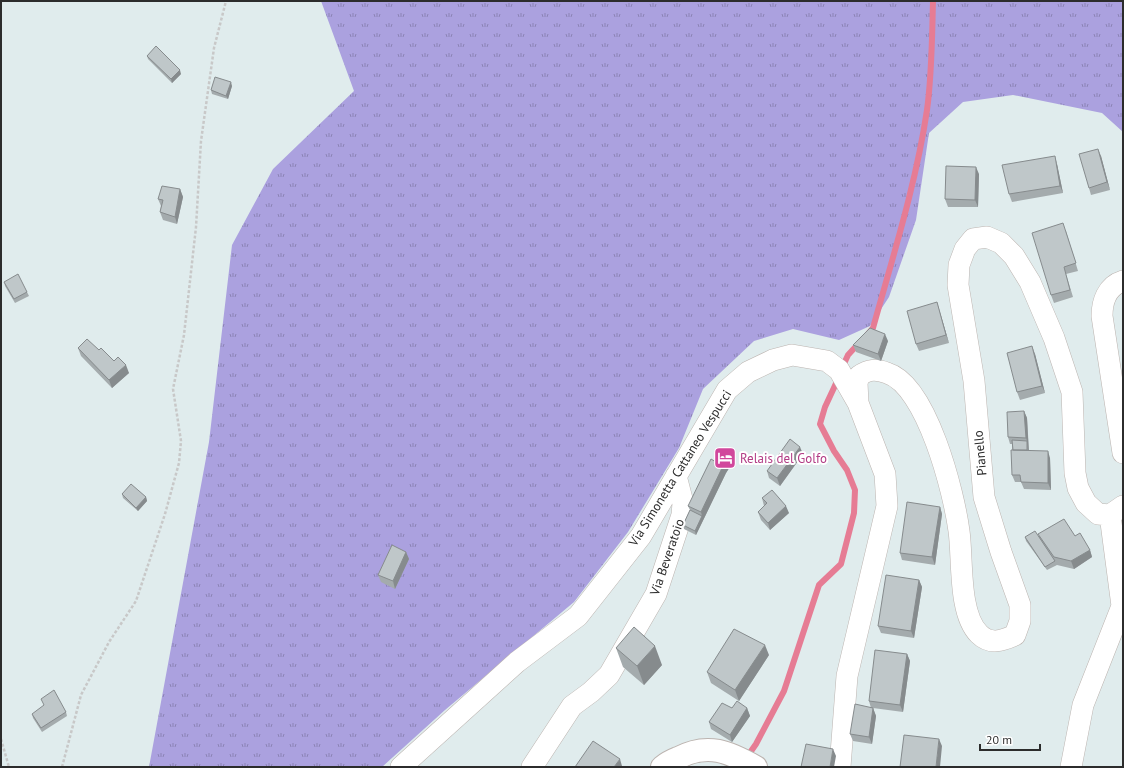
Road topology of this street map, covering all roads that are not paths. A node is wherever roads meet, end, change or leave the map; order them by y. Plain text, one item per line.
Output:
1 (1123, 281) edge
2 (858, 403) junction
3 (1123, 454) edge
4 (676, 476) junction
5 (1117, 511) edge
6 (754, 766) edge
7 (401, 767) edge
8 (532, 767) edge
9 (662, 767) edge
10 (840, 767) edge
11 (1070, 767) edge

1 - 3 street
2 - 4 street, Via Simonetta Cattaneo Vespucci
2 - 5 street, Pianello
2 - 10 street, Via Simonetta Cattaneo Vespucci
4 - 7 street, Via Simonetta Cattaneo Vespucci
4 - 8 street, Via Beveratoio
5 - 11 street
6 - 9 main road

